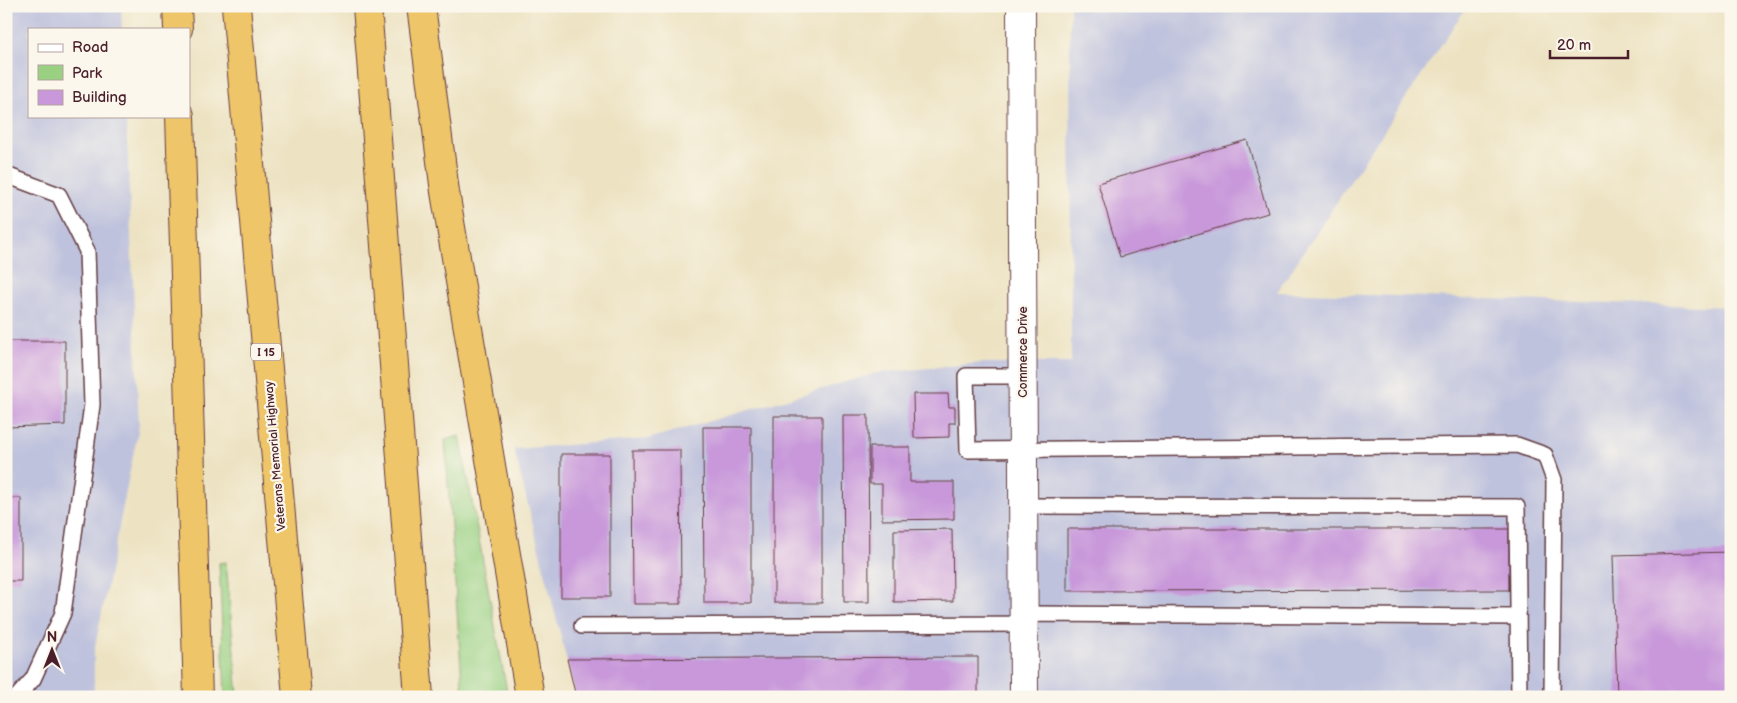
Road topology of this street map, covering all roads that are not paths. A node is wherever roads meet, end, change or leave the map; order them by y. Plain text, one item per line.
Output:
1 (177, 6) edge
2 (236, 6) edge
3 (367, 6) edge
4 (421, 6) edge
5 (1021, 6) edge
6 (178, 28) edge
7 (180, 118) edge
8 (6, 175) edge
9 (1023, 376) junction
10 (1023, 450) junction
11 (1024, 506) junction
12 (1518, 616) junction
13 (1024, 619) junction
14 (582, 626) dead end
15 (17, 697) edge
16 (198, 697) edge
17 (297, 697) edge
18 (419, 697) edge
19 (530, 697) edge
20 (1024, 697) edge
21 (1519, 697) edge
22 (1552, 697) edge

1 - 6 highway
2 - 17 highway, Veterans Memorial Highway / I 15
3 - 18 highway
4 - 19 highway
5 - 9 street, Commerce Drive
7 - 16 highway
8 - 15 lane
9 - 10 street, Commerce Drive
9 - 10 lane
10 - 11 street, Commerce Drive
10 - 22 lane
11 - 12 lane
11 - 13 street, Commerce Drive
12 - 13 lane
12 - 21 lane
13 - 14 lane
13 - 20 street, Commerce Drive

